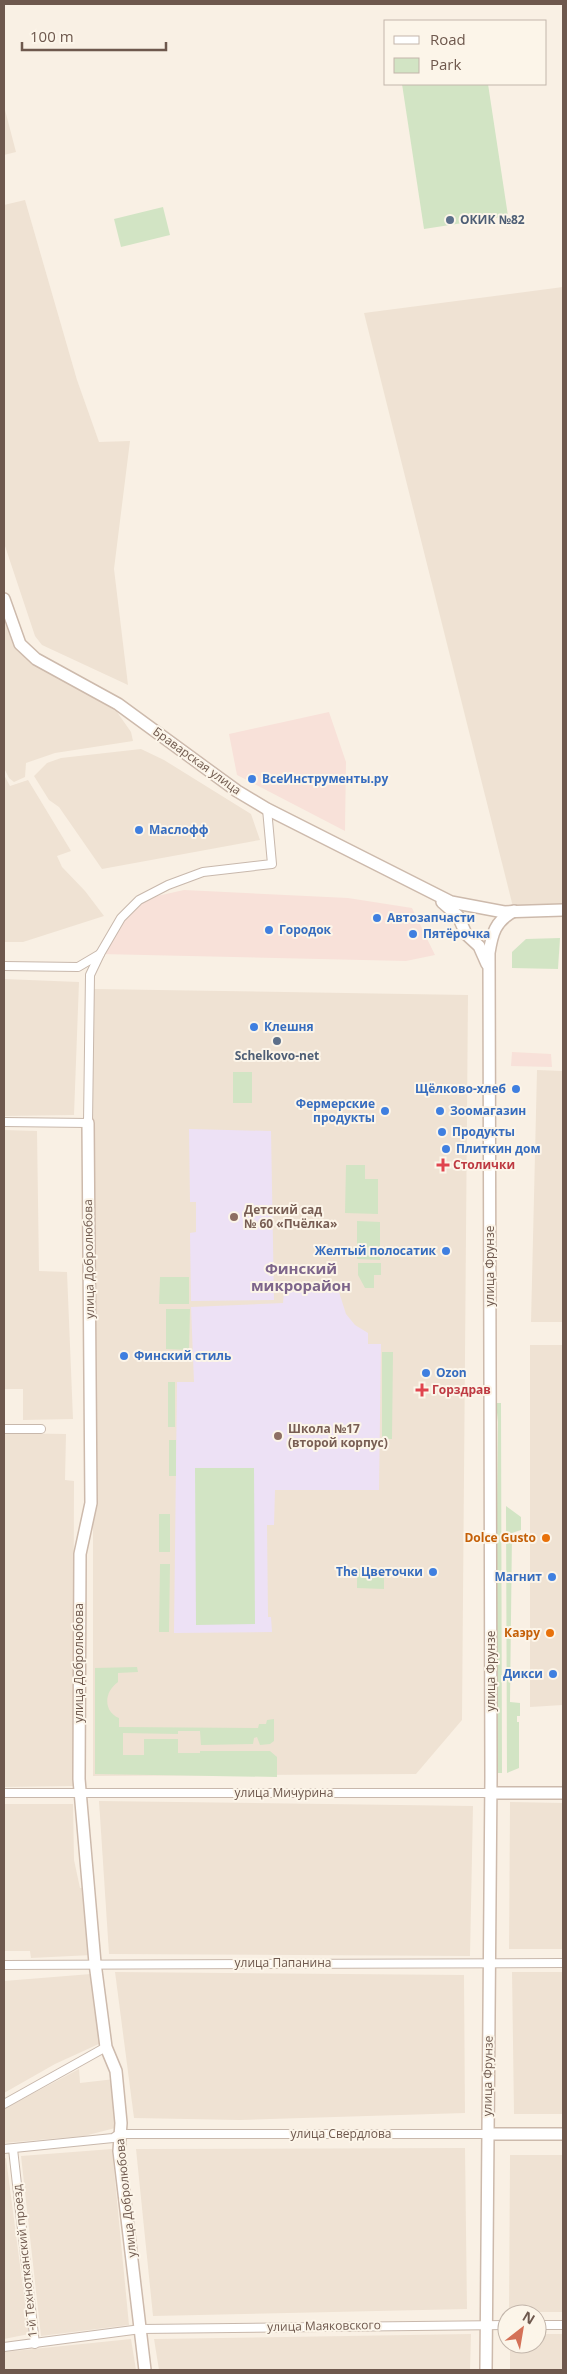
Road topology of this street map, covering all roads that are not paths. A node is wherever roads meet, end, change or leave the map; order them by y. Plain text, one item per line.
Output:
1 (4, 599) edge
2 (267, 809) junction
3 (424, 890) junction
4 (480, 908) junction
5 (563, 910) edge
6 (514, 911) junction
7 (463, 925) junction
8 (494, 929) junction
9 (474, 939) junction
10 (100, 954) junction
11 (4, 966) edge
12 (489, 972) junction
13 (4, 1122) edge
14 (88, 1123) junction
15 (4, 1429) edge
16 (41, 1429) dead end
17 (80, 1792) junction
18 (4, 1793) edge
19 (490, 1793) junction
20 (563, 1793) edge
21 (489, 1963) junction
22 (563, 1963) edge
23 (4, 1964) edge
24 (95, 1964) junction
25 (106, 2047) junction
26 (4, 2104) edge
27 (119, 2134) junction
28 (488, 2134) junction
29 (563, 2134) edge
30 (13, 2148) junction
31 (4, 2149) edge
32 (486, 2324) junction
33 (497, 2325) edge
34 (547, 2325) edge
35 (563, 2325) edge
36 (141, 2329) junction
37 (35, 2344) junction
38 (4, 2347) edge
39 (145, 2370) edge
40 (486, 2370) edge

1 - 2 main road, Браварская улица
2 - 3 main road, Браварская улица
2 - 10 street, улица Добролюбова
3 - 4 main road
3 - 7 main road
4 - 6 main road
4 - 7 main road
4 - 8 main road
5 - 6 main road
6 - 8 main road
7 - 9 main road
8 - 9 main road
8 - 12 main road, улица Фрунзе
9 - 12 main road
10 - 11 street
10 - 14 street, улица Добролюбова
12 - 19 main road, улица Фрунзе
13 - 14 street
14 - 17 main road, улица Добролюбова
15 - 16 street
17 - 18 street, улица Мичурина
17 - 19 street, улица Мичурина
17 - 24 main road, улица Добролюбова
19 - 20 main road, улица Мичурина
19 - 21 main road, улица Фрунзе
21 - 22 street, улица Папанина
21 - 24 street, улица Папанина
21 - 28 main road, улица Фрунзе
23 - 24 street, улица Папанина
24 - 25 main road, улица Добролюбова
25 - 26 street
25 - 27 main road, улица Добролюбова
27 - 28 street, улица Свердлова
27 - 30 street, улица Свердлова
27 - 36 main road, улица Добролюбова
28 - 29 main road, улица Свердлова
28 - 32 main road, улица Фрунзе
30 - 31 street, улица Свердлова
30 - 37 street, 1-й Технотканский проезд
32 - 33 street, улица Маяковского
32 - 36 street, улица Маяковского
32 - 40 main road, улица Фрунзе
34 - 35 street
36 - 37 street, улица Маяковского
36 - 39 main road, улица Добролюбова
37 - 38 street, улица Маяковского

